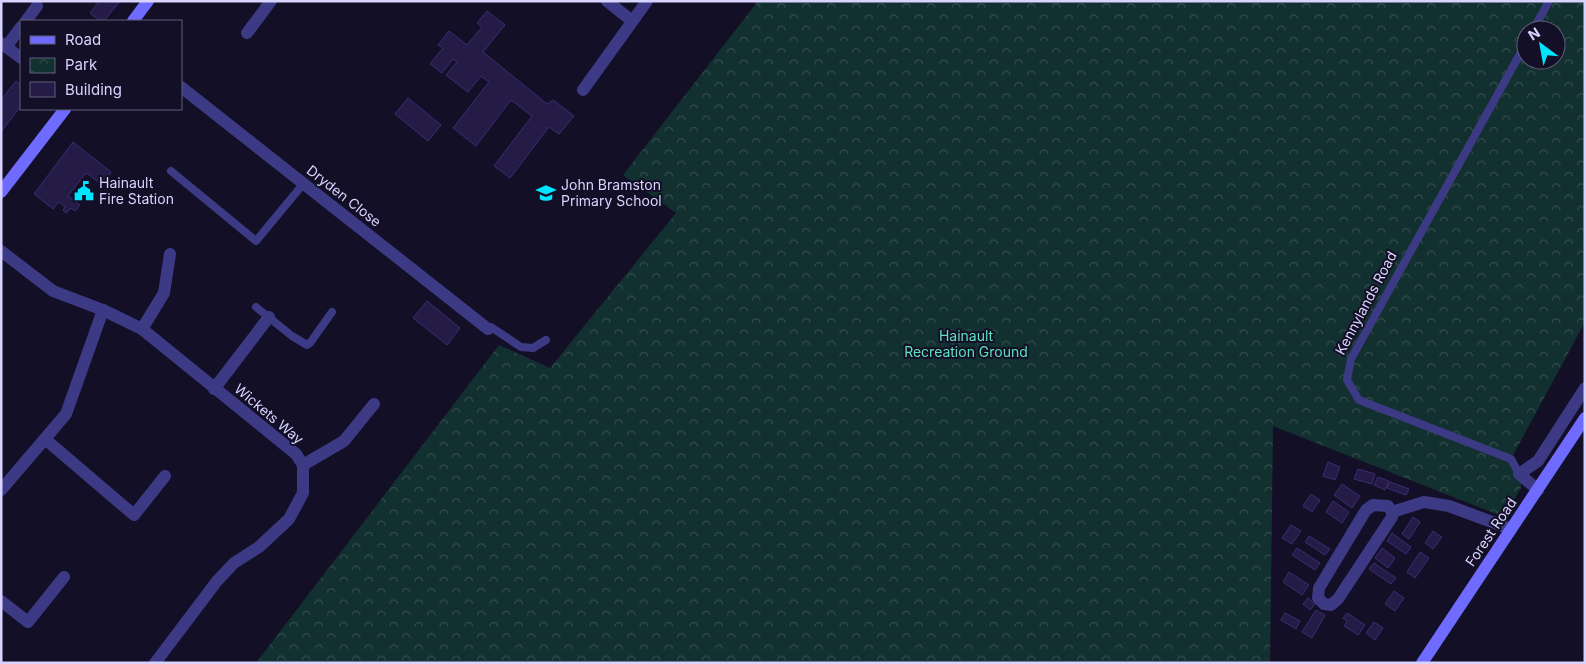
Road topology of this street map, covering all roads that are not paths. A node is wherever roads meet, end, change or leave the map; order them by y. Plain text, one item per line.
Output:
1 (148, 1) edge
2 (271, 1) edge
3 (607, 1) edge
4 (647, 1) edge
5 (1549, 1) edge
6 (37, 6) dead end
7 (27, 20) edge
8 (134, 20) edge
9 (1539, 20) edge
10 (632, 21) junction
11 (20, 28) edge
12 (247, 33) dead end
13 (4, 45) edge
14 (20, 57) edge
15 (1516, 60) edge
16 (182, 88) edge
17 (583, 90) dead end
18 (64, 110) edge
19 (171, 171) dead end
20 (304, 184) junction
21 (1, 192) edge
22 (1, 251) edge
23 (170, 254) dead end
24 (256, 307) dead end
25 (103, 310) junction
26 (332, 312) dead end
27 (269, 317) junction
28 (142, 329) junction
29 (488, 329) joint
30 (546, 340) dead end
31 (214, 388) junction
32 (1585, 388) edge
33 (374, 404) dead end
34 (1585, 418) edge
35 (45, 439) junction
36 (302, 465) junction
37 (1519, 474) junction
38 (164, 476) dead end
39 (1, 490) edge
40 (1538, 490) junction
41 (1392, 512) junction
42 (1510, 529) junction
43 (64, 577) dead end
44 (1, 601) edge
45 (155, 663) edge
46 (1422, 663) edge

1 - 8 street
2 - 12 street
3 - 10 street
4 - 10 street
5 - 9 lane
6 - 7 street
10 - 17 street
11 - 13 street
13 - 14 street
15 - 37 lane, Kennylands Road
16 - 20 street, Dryden Close
18 - 21 street
19 - 20 lane
20 - 29 street, Dryden Close
22 - 25 street, Wickets Way
23 - 28 street
24 - 27 lane
25 - 28 street, Wickets Way
25 - 35 street
26 - 27 lane
27 - 31 street
28 - 31 street, Wickets Way
29 - 30 lane
31 - 36 street, Wickets Way
32 - 37 street
33 - 36 street
34 - 40 street, Forest Road
35 - 38 street
35 - 39 street
36 - 45 street, Wickets Way
37 - 40 street, Kennylands Road
40 - 42 street, Forest Road
41 - 41 street
41 - 42 street
42 - 46 street, Forest Road
43 - 44 street

